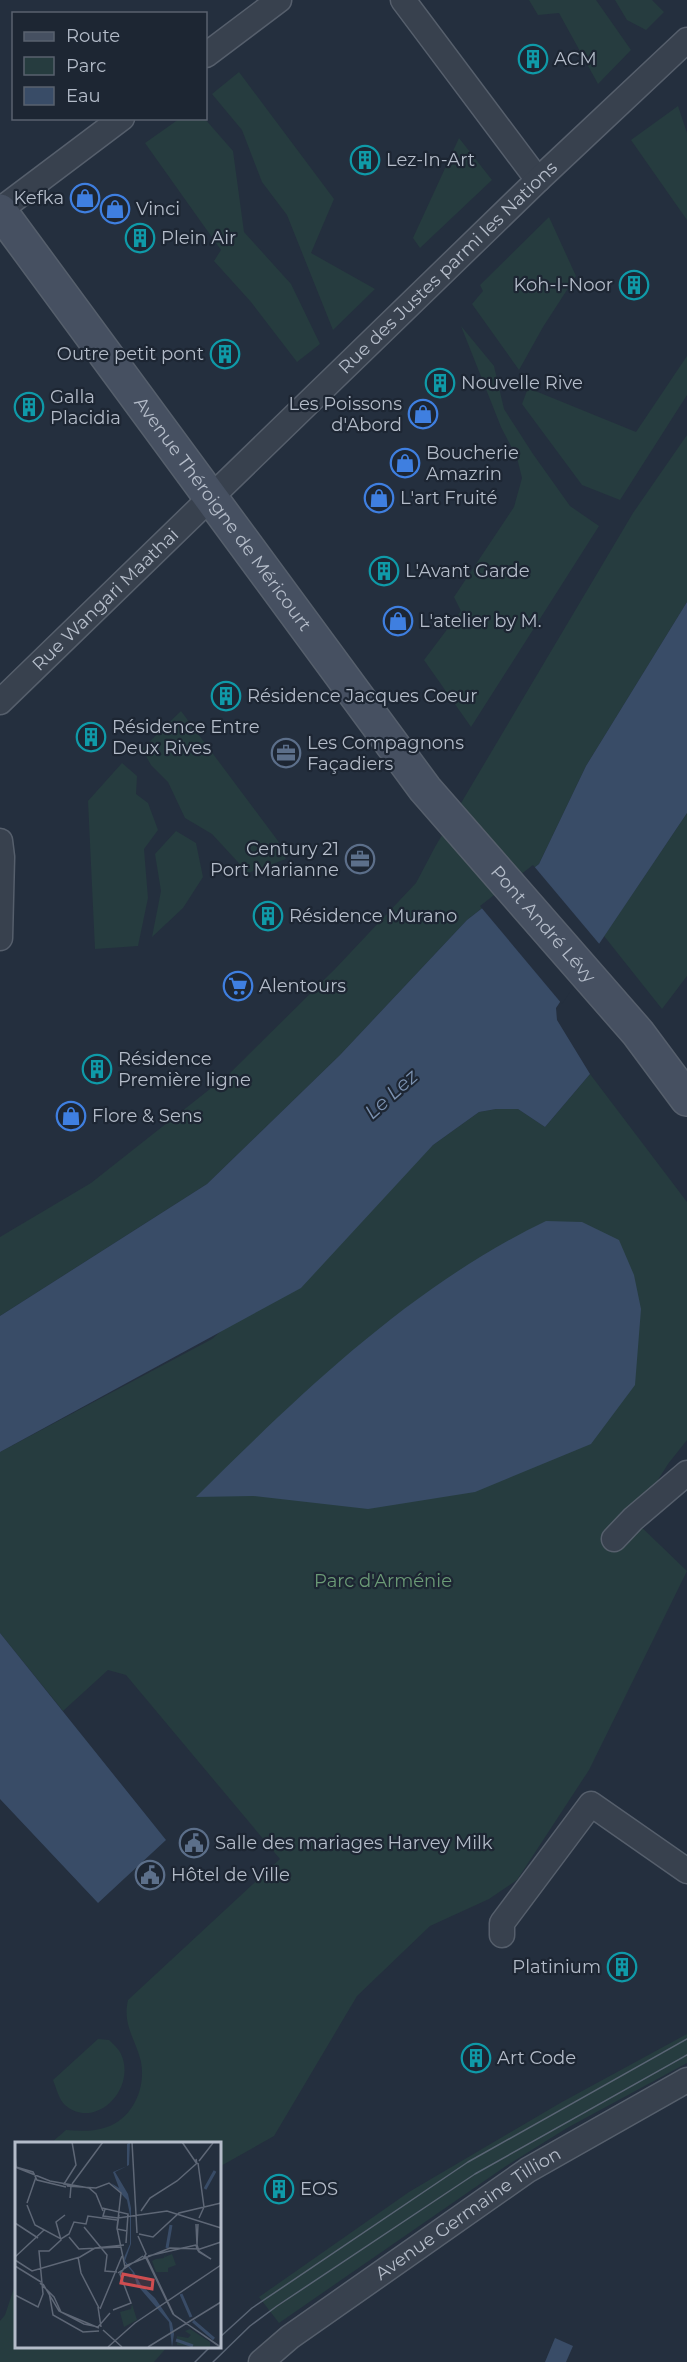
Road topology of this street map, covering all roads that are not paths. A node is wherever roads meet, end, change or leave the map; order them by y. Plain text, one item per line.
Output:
1 (279, 0) edge
2 (403, 0) edge
3 (687, 40) edge
4 (207, 54) edge
5 (119, 120) edge
6 (538, 180) junction
7 (0, 211) edge
8 (211, 498) junction
9 (0, 702) edge
10 (448, 815) joint
11 (0, 841) edge
12 (0, 938) edge
13 (687, 1099) edge
14 (687, 1473) edge
15 (614, 1539) dead end
16 (687, 1871) edge
17 (502, 1935) dead end
18 (687, 2080) edge
19 (261, 2362) edge

1 - 4 street
2 - 6 street
3 - 6 street, Rue des Justes parmi les Nations
5 - 7 street
6 - 8 street, Rue des Justes parmi les Nations
7 - 8 street, Avenue Théroigne de Méricourt
8 - 9 street, Rue Wangari Maathai
8 - 10 street, Avenue Théroigne de Méricourt
10 - 13 street, Pont André Lévy
11 - 12 street
14 - 15 street
16 - 17 street
18 - 19 street, Avenue Germaine Tillion

